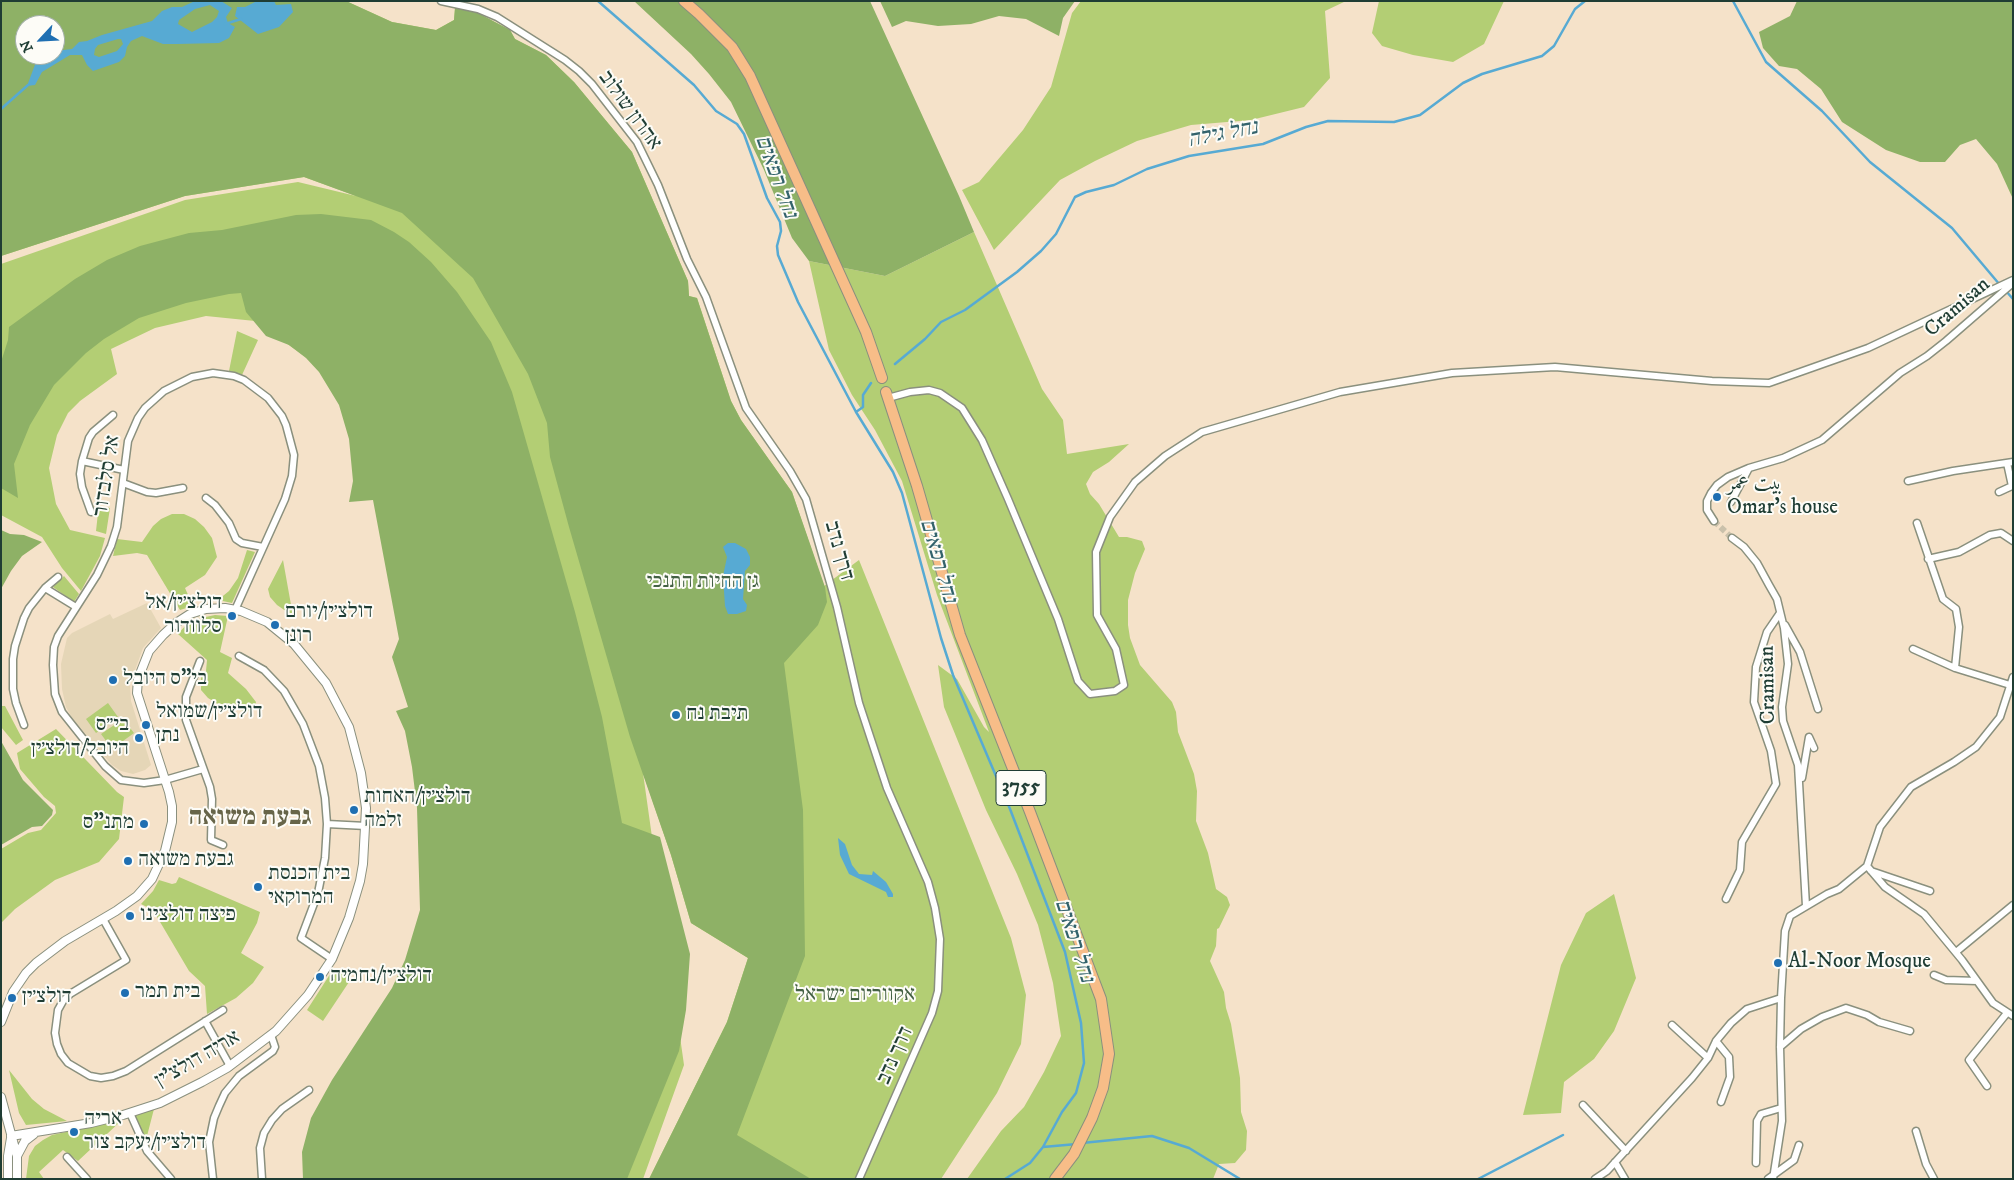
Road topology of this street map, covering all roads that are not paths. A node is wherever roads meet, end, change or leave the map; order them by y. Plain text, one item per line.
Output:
1 (441, 1) edge
2 (684, 1) edge
3 (2013, 282) edge
4 (713, 315) joint
5 (882, 378) dead end
6 (887, 395) joint
7 (113, 415) dead end
8 (82, 461) junction
9 (2010, 462) edge
10 (1749, 468) junction
11 (124, 470) junction
12 (1908, 481) dead end
13 (123, 483) junction
14 (183, 488) dead end
15 (1999, 492) dead end
16 (206, 498) dead end
17 (1731, 502) dead end
18 (90, 512) dead end
19 (1714, 521) tunnel mouth
20 (1917, 523) dead end
21 (1732, 538) tunnel mouth
22 (2013, 541) edge
23 (263, 547) junction
24 (1928, 558) junction
25 (58, 577) dead end
26 (45, 588) junction
27 (76, 607) junction
28 (235, 610) junction
29 (1781, 616) junction
30 (1912, 649) dead end
31 (239, 656) dead end
32 (200, 661) dead end
33 (1955, 668) junction
34 (2013, 677) edge
35 (2010, 685) junction
36 (1818, 709) dead end
37 (24, 725) dead end
38 (1814, 748) dead end
39 (203, 769) junction
40 (165, 780) junction
41 (1800, 788) junction
42 (327, 824) junction
43 (366, 826) junction
44 (223, 845) dead end
45 (1869, 869) junction
46 (1930, 891) dead end
47 (1726, 899) dead end
48 (2013, 905) edge
49 (1806, 906) junction
50 (103, 919) junction
51 (1956, 952) junction
52 (332, 959) junction
53 (1934, 975) dead end
54 (1977, 982) junction
55 (1781, 998) junction
56 (223, 1010) dead end
57 (2010, 1014) edge
58 (205, 1021) junction
59 (1, 1022) edge
60 (1672, 1025) dead end
61 (1910, 1031) dead end
62 (271, 1034) junction
63 (1716, 1041) junction
64 (1780, 1046) junction
65 (1708, 1058) junction
66 (230, 1066) junction
67 (1987, 1086) dead end
68 (309, 1090) dead end
69 (1, 1098) edge
70 (1721, 1102) dead end
71 (1583, 1104) dead end
72 (1781, 1108) junction
73 (130, 1113) junction
74 (1916, 1131) dead end
75 (35, 1132) junction
76 (12, 1136) junction
77 (1799, 1144) dead end
78 (1626, 1151) junction
79 (18, 1156) junction
80 (67, 1157) dead end
81 (1615, 1162) junction
82 (1756, 1163) dead end
83 (1610, 1168) junction
84 (1774, 1176) edge
85 (8, 1179) edge
86 (17, 1179) edge
87 (87, 1179) edge
88 (171, 1179) edge
89 (213, 1179) edge
90 (262, 1179) edge
91 (859, 1179) edge
92 (1055, 1179) edge
93 (1595, 1179) edge
94 (1609, 1179) edge
95 (1625, 1179) edge
96 (1768, 1179) edge
97 (1934, 1179) edge

1 - 4 street, אהרון שולוב
2 - 5 main road
3 - 6 street
3 - 10 street, Cramisan
4 - 91 street, דרך נדב
6 - 92 main road, 3755
7 - 8 street
8 - 11 street
8 - 18 street
9 - 12 street
9 - 15 street
10 - 17 street
10 - 19 street, Cramisan
11 - 13 street, אל סלבדור
11 - 23 street, אל סלבדור
13 - 14 street
13 - 27 street, אל סלבדור
16 - 23 street
20 - 24 street
21 - 29 street, Cramisan
22 - 24 street
23 - 28 street, אל סלבדור
24 - 33 street
25 - 26 street
26 - 27 street
26 - 37 street
27 - 40 street, אל סלבדור
28 - 40 street, אריה דולצ'ין
28 - 43 street, אריה דולצ'ין
29 - 36 street
29 - 41 street, Cramisan
29 - 47 street
30 - 33 street
31 - 42 street
32 - 39 street
33 - 35 street
34 - 35 street
35 - 45 street
38 - 41 street
39 - 40 street, אל סלבדור
39 - 44 street
40 - 50 street, אריה דולצ'ין
41 - 49 street, Cramisan
42 - 43 street
42 - 52 street
43 - 52 street, אריה דולצ'ין
45 - 46 street
45 - 49 street
45 - 51 street
48 - 51 street
49 - 55 street
50 - 58 street
50 - 59 street, אריה דולצ'ין
51 - 54 street
52 - 62 street, אריה דולצ'ין
53 - 54 street
54 - 57 street
55 - 63 street
55 - 64 street
56 - 58 street
57 - 67 street
58 - 66 street
60 - 65 street
61 - 64 street
62 - 66 street, אריה דולצ'ין
62 - 89 street
63 - 65 street
63 - 70 street
64 - 72 street
65 - 78 street
66 - 73 street, אריה דולצ'ין
68 - 90 street
69 - 76 street
71 - 78 street
72 - 82 street
72 - 84 street
73 - 75 street, אריה דולצ'ין
73 - 88 street
74 - 97 street
75 - 76 street, אריה דולצ'ין
75 - 79 street
76 - 79 street
76 - 85 street
77 - 84 street
78 - 81 street
79 - 86 street
80 - 87 street
81 - 83 street
81 - 95 street
83 - 93 street
83 - 94 street
84 - 96 street

